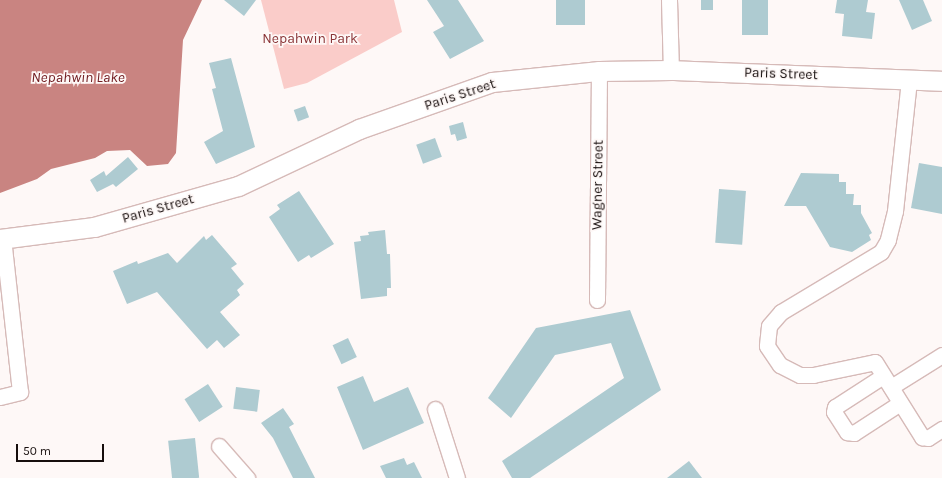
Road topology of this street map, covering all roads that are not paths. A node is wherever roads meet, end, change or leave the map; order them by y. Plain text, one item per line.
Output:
1 (669, 0) edge
2 (671, 70) junction
3 (598, 71) junction
4 (909, 80) junction
5 (942, 81) edge
6 (1, 239) edge
7 (597, 300) dead end
8 (942, 355) edge
9 (887, 382) junction
10 (0, 397) edge
11 (900, 403) junction
12 (435, 409) dead end
13 (942, 429) edge
14 (219, 446) dead end
15 (246, 478) edge
16 (457, 478) edge

1 - 2 street
2 - 3 main road, Paris Street
2 - 4 main road, Paris Street
3 - 6 main road, Paris Street
3 - 7 street, Wagner Street
4 - 5 main road, Paris Street
4 - 9 street
6 - 10 street
8 - 9 street
9 - 11 street
9 - 11 street
11 - 13 street
12 - 16 street
14 - 15 street

